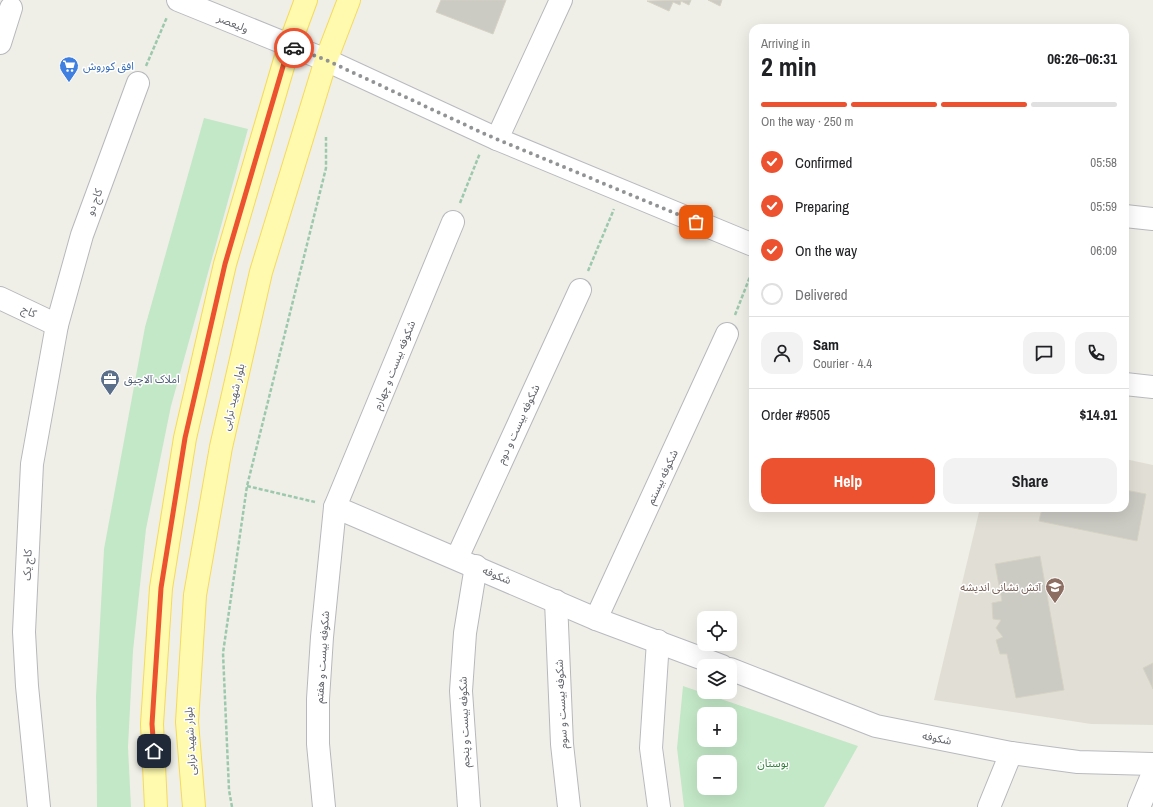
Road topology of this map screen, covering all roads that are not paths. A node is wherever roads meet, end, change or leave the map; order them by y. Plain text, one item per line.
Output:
1 (306, 0) edge
2 (349, 0) edge
3 (561, 0) edge
4 (173, 7) edge
5 (11, 8) dead end
6 (0, 43) edge
7 (289, 46) junction
8 (326, 60) junction
9 (138, 83) road end
10 (492, 137) junction
11 (1129, 216) edge
12 (1153, 219) edge
13 (453, 222) road end
14 (749, 242) edge
15 (580, 290) road end
16 (0, 298) edge
17 (57, 325) junction
18 (727, 334) road end
19 (1129, 384) edge
20 (1153, 387) edge
21 (335, 507) junction
22 (466, 562) junction
23 (556, 601) junction
24 (596, 619) junction
25 (658, 641) junction
26 (704, 659) edge
27 (737, 672) edge
28 (1012, 753) junction
29 (1153, 764) edge
30 (1153, 773) edge
31 (39, 807) edge
32 (156, 807) edge
33 (194, 807) edge
34 (324, 807) edge
35 (469, 807) edge
36 (568, 807) edge
37 (659, 807) edge
38 (990, 807) edge
39 (1139, 807) edge

1 - 7 main road
2 - 8 main road, بلوار شهید ترابی
3 - 10 street
4 - 7 street, ولیعصر
5 - 6 street
7 - 8 street, ولیعصر
7 - 32 main road
8 - 10 street, ولیعصر
8 - 33 main road, بلوار شهید ترابی
9 - 17 street, کاج دو
10 - 14 street, ولیعصر
11 - 12 street
13 - 21 street, شکوفه بیست و چهارم
15 - 22 street, شکوفه بیست و دوم
16 - 17 street, کاج
17 - 31 street, کاج یک
18 - 24 street, شکوفه بیستم
19 - 20 street
21 - 22 street, شکوفه
21 - 34 street, شکوفه بیست و هفتم
22 - 23 street, شکوفه
22 - 35 street, شکوفه بیست و پنجم
23 - 24 street, شکوفه
23 - 36 street, شکوفه بیست و سوم
24 - 25 street, شکوفه
25 - 26 street, شکوفه
25 - 37 street
27 - 28 street, شکوفه
28 - 29 street, شکوفه
28 - 38 street
30 - 39 street

